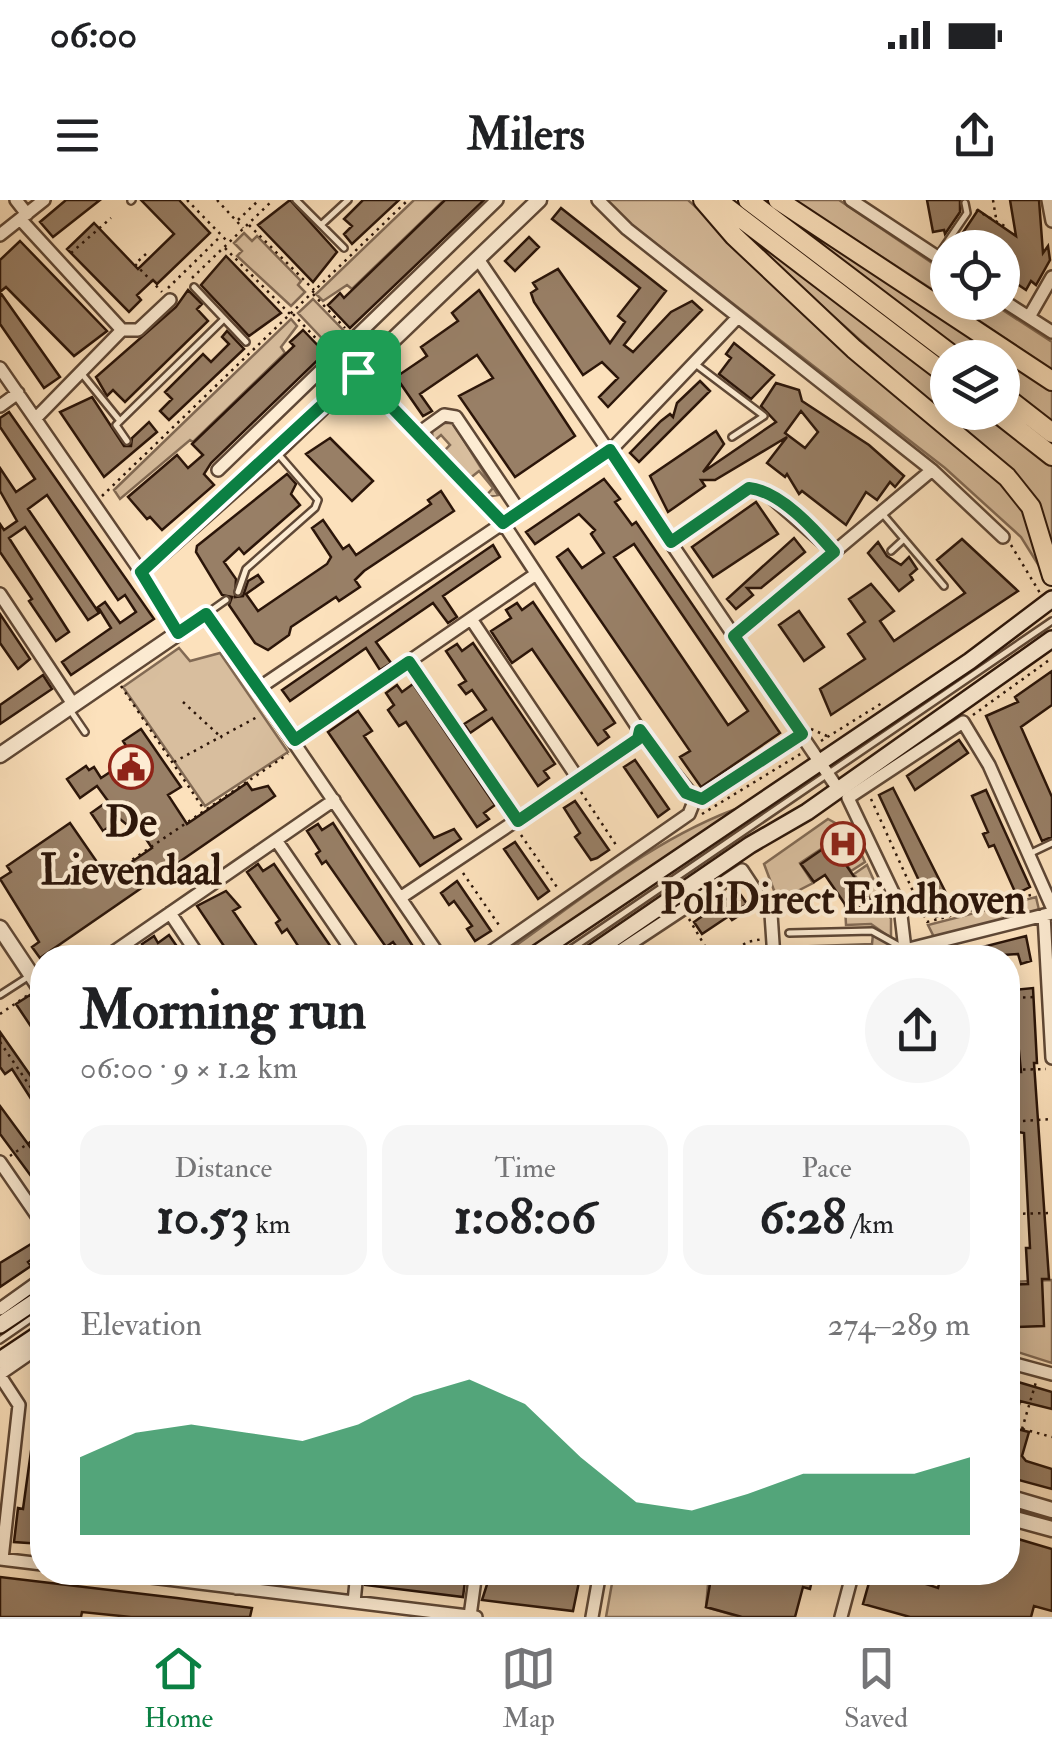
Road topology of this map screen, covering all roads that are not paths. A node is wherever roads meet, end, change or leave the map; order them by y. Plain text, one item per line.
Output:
1 (16, 200) edge
2 (44, 200) edge
3 (296, 200) edge
4 (348, 200) edge
5 (497, 200) edge
6 (539, 200) edge
7 (598, 200) edge
8 (703, 200) edge
9 (717, 200) edge
10 (748, 200) edge
11 (778, 200) edge
12 (851, 200) edge
13 (1048, 200) edge
14 (965, 202) dead end
15 (23, 217) junction
16 (1052, 220) edge
17 (321, 225) junction
18 (958, 230) edge
19 (0, 235) edge
20 (344, 248) dead end
21 (930, 252) edge
22 (478, 258) junction
23 (1052, 277) edge
24 (194, 287) dead end
25 (166, 296) road end
26 (1020, 311) edge
27 (738, 317) junction
28 (1029, 317) junction
29 (224, 318) junction
30 (122, 330) junction
31 (1052, 332) edge
32 (932, 340) edge
33 (246, 342) dead end
34 (338, 353) junction
35 (930, 362) edge
36 (694, 363) junction
37 (0, 368) edge
38 (358, 372) junction
39 (82, 374) junction
40 (1052, 380) edge
41 (18, 394) junction
42 (0, 406) edge
43 (1020, 408) edge
44 (35, 419) junction
45 (120, 421) junction
46 (1019, 430) edge
47 (419, 433) junction
48 (1052, 433) edge
49 (732, 437) dead end
50 (127, 441) dead end
51 (610, 450) junction
52 (276, 452) junction
53 (1052, 456) edge
54 (218, 470) dead end
55 (932, 470) junction
56 (520, 512) junction
57 (881, 512) junction
58 (503, 523) junction
59 (1003, 537) road end
60 (904, 539) junction
61 (671, 542) junction
62 (892, 550) dead end
63 (834, 552) junction
64 (141, 572) junction
65 (536, 574) junction
66 (1052, 576) edge
67 (944, 586) dead end
68 (238, 592) dead end
69 (0, 594) edge
70 (1046, 595) edge
71 (226, 600) dead end
72 (206, 614) junction
73 (471, 619) junction
74 (1052, 620) edge
75 (178, 633) junction
76 (734, 636) junction
77 (1052, 639) edge
78 (409, 662) junction
79 (259, 688) junction
80 (71, 706) junction
81 (640, 730) junction
82 (84, 732) dead end
83 (802, 734) junction
84 (296, 744) junction
85 (0, 754) edge
86 (819, 762) junction
87 (576, 781) junction
88 (843, 794) junction
89 (696, 799) junction
90 (334, 800) junction
91 (516, 822) junction
92 (276, 840) junction
93 (1052, 843) edge
94 (1029, 854) junction
95 (400, 898) junction
96 (1049, 912) edge
97 (170, 913) junction
98 (0, 928) edge
99 (789, 934) dead end
100 (124, 945) edge
101 (191, 945) edge
102 (348, 945) edge
103 (432, 945) edge
104 (500, 945) edge
105 (549, 945) edge
106 (575, 945) edge
107 (605, 945) edge
108 (639, 945) edge
109 (773, 945) edge
110 (893, 945) edge
111 (904, 945) edge
112 (936, 945) edge
113 (30, 972) edge
114 (30, 986) edge
115 (0, 995) edge
116 (1052, 1058) edge
117 (0, 1163) edge
118 (30, 1206) edge
119 (30, 1288) edge
120 (30, 1305) edge
121 (0, 1309) edge
122 (30, 1319) edge
123 (0, 1325) edge
124 (0, 1340) edge
125 (30, 1340) edge
126 (30, 1354) edge
127 (0, 1360) edge
128 (1020, 1365) edge
129 (1046, 1372) edge
130 (0, 1375) edge
131 (1020, 1501) edge
132 (1052, 1510) edge
133 (1020, 1521) edge
134 (1052, 1530) edge
135 (1, 1559) edge
136 (30, 1563) edge
137 (213, 1585) edge
138 (236, 1585) edge
139 (356, 1585) edge
140 (475, 1585) edge
141 (598, 1585) edge
142 (851, 1585) edge
143 (236, 1588) junction
144 (354, 1602) junction
145 (845, 1616) edge
146 (473, 1617) edge
147 (592, 1617) edge

1 - 15 street
2 - 15 street
3 - 17 lane
4 - 17 lane
5 - 34 street
6 - 22 street
7 - 27 street
8 - 66 highway
9 - 35 highway
10 - 32 highway
11 - 40 highway
12 - 21 street
13 - 16 street
14 - 18 lane
15 - 19 street
15 - 30 street
17 - 20 lane
22 - 38 street
22 - 51 street
23 - 28 street
24 - 29 lane
25 - 30 street
26 - 28 street
27 - 36 street
27 - 55 street
28 - 31 street
29 - 33 lane
29 - 45 lane
30 - 39 street
34 - 38 street
34 - 54 street
36 - 49 lane
36 - 51 street
37 - 41 street
38 - 47 street
38 - 52 street
39 - 44 street
39 - 45 lane
41 - 42 street
41 - 44 street
43 - 48 highway
44 - 64 street
45 - 50 lane
46 - 53 highway
47 - 56 street
47 - 58 street
51 - 56 street
51 - 61 street
52 - 64 street
52 - 68 lane
55 - 57 street
55 - 59 street
56 - 58 street
57 - 60 lane
57 - 63 street
58 - 65 street
58 - 79 street
60 - 62 lane
60 - 67 lane
61 - 63 street
61 - 76 street
63 - 76 street
64 - 75 street
65 - 73 street
65 - 81 street
69 - 80 street
70 - 86 main road
71 - 72 lane
72 - 75 street
72 - 79 street
73 - 78 street
73 - 87 street
74 - 86 lane
75 - 80 street
76 - 83 street
77 - 88 main road
78 - 84 street
78 - 91 street
79 - 84 street
80 - 82 lane
80 - 85 street
81 - 87 street
81 - 89 street
83 - 86 street
83 - 89 street
84 - 90 street
86 - 88 street
86 - 105 main road
86 - 106 lane
87 - 91 street
88 - 94 street
88 - 107 main road
88 - 111 street
89 - 104 street
90 - 92 street
90 - 95 street
91 - 95 street
92 - 97 street
92 - 102 street
93 - 94 lane
94 - 96 street
95 - 103 street
96 - 112 street
96 - 116 street
97 - 100 street
97 - 101 street
98 - 113 street
99 - 110 lane
108 - 109 street
114 - 115 lane
117 - 118 street
119 - 121 street
120 - 123 main road
122 - 124 lane
125 - 127 main road
126 - 130 street
128 - 129 street
130 - 135 street
131 - 132 street
133 - 134 street
135 - 136 street
137 - 143 street
138 - 143 street
139 - 144 street
140 - 146 street
141 - 147 street
142 - 145 street
143 - 144 street
144 - 146 street

